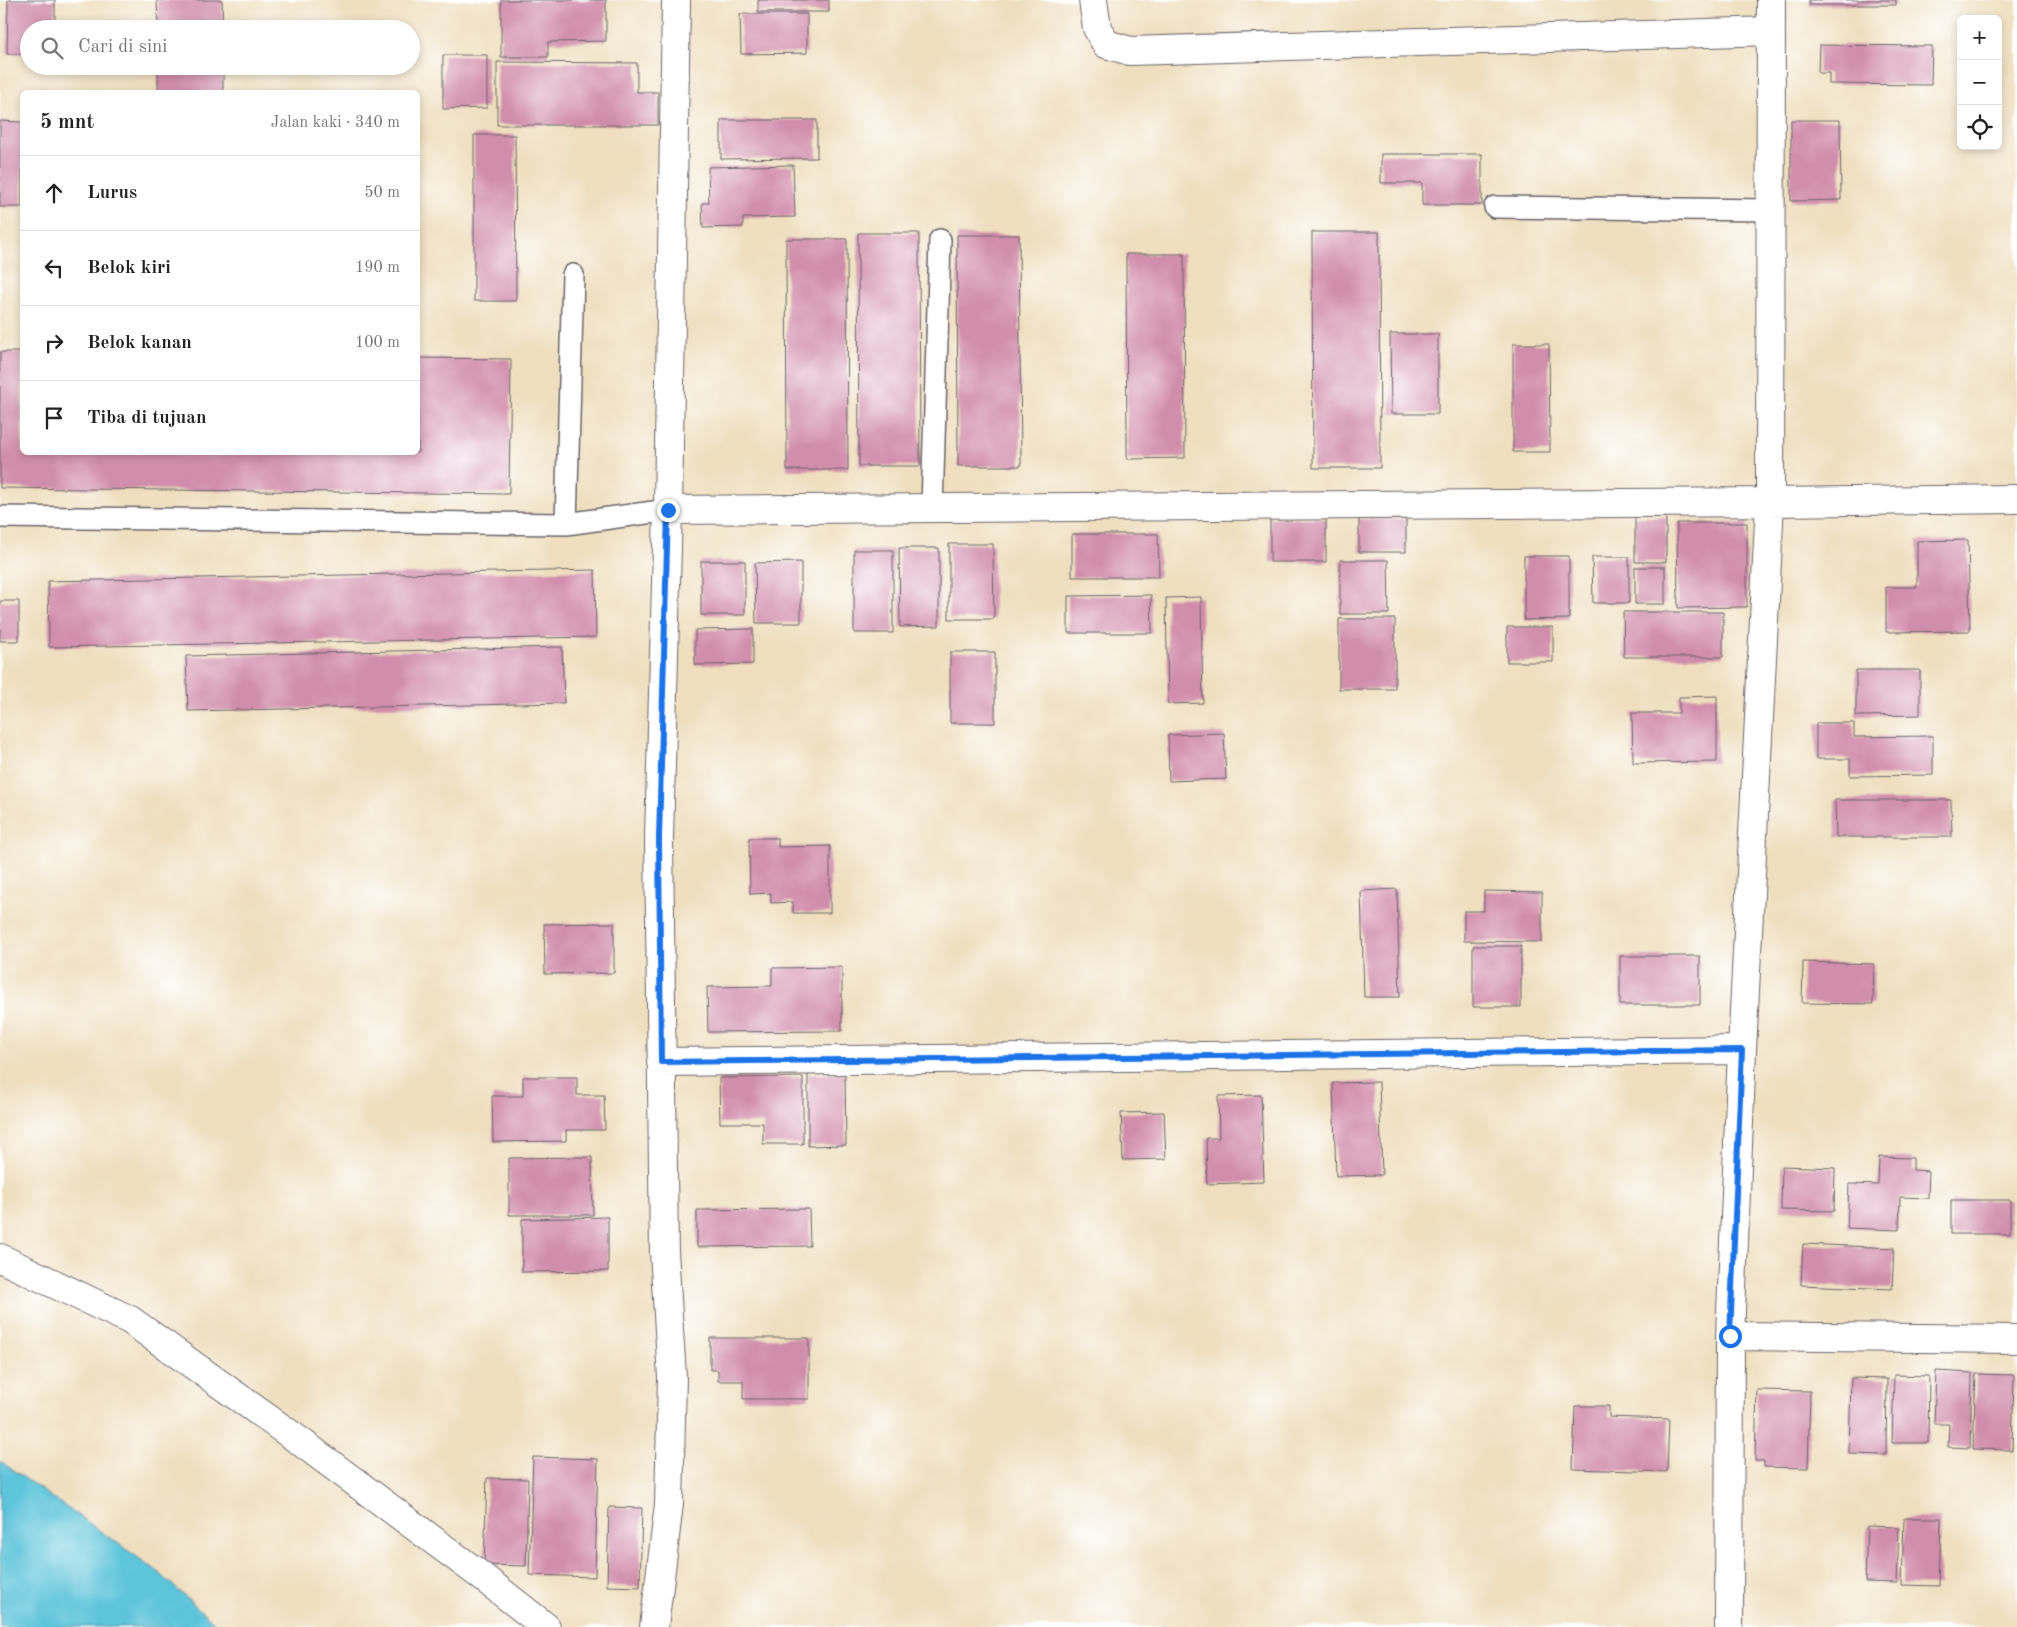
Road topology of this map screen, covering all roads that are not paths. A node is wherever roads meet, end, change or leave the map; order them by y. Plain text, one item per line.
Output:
1 (676, 0) edge
2 (1093, 0) edge
3 (1771, 0) edge
4 (1771, 31) junction
5 (1495, 207) dead end
6 (1771, 210) junction
7 (940, 240) dead end
8 (573, 275) dead end
9 (2017, 499) edge
10 (1770, 502) junction
11 (932, 508) junction
12 (668, 510) junction
13 (0, 517) edge
14 (566, 524) junction
15 (1742, 1050) junction
16 (661, 1062) junction
17 (0, 1258) edge
18 (1730, 1336) junction
19 (2017, 1339) edge
20 (546, 1627) edge
21 (654, 1627) edge
22 (1729, 1627) edge

1 - 12 street
2 - 4 street
3 - 4 street
4 - 6 street
5 - 6 lane
6 - 10 street
7 - 11 lane
8 - 14 lane
9 - 10 street
10 - 11 street
10 - 15 street
11 - 12 street
12 - 14 lane
12 - 16 street
13 - 14 lane
15 - 16 street
15 - 18 street
16 - 21 street
17 - 20 street
18 - 19 street
18 - 22 street

